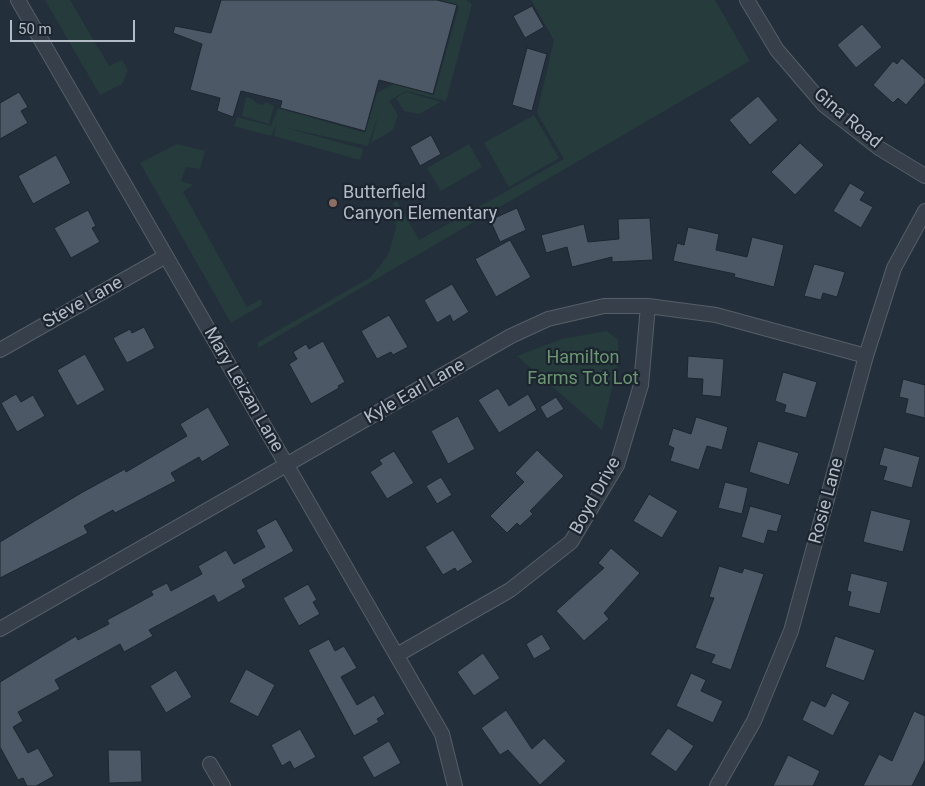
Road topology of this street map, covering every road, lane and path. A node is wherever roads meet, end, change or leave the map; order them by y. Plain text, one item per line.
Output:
1 (18, 0) edge
2 (747, 0) edge
3 (925, 176) edge
4 (925, 211) edge
5 (166, 256) junction
6 (648, 306) junction
7 (0, 350) edge
8 (866, 356) junction
9 (286, 466) junction
10 (0, 629) edge
11 (397, 655) junction
12 (210, 764) dead end
13 (223, 786) edge
14 (455, 786) edge
15 (717, 786) edge

1 - 5 street, Mary Leizan Lane
2 - 3 street, Gina Road
4 - 8 street, Rosie Lane
5 - 7 street, Steve Lane
5 - 9 street, Mary Leizan Lane
6 - 8 street, Kyle Earl Lane
6 - 9 street, Kyle Earl Lane
6 - 11 street, Boyd Drive
8 - 15 street, Rosie Lane
9 - 10 street, Kyle Earl Lane
9 - 11 street, Mary Leizan Lane
11 - 14 street, Mary Leizan Lane
12 - 13 street

